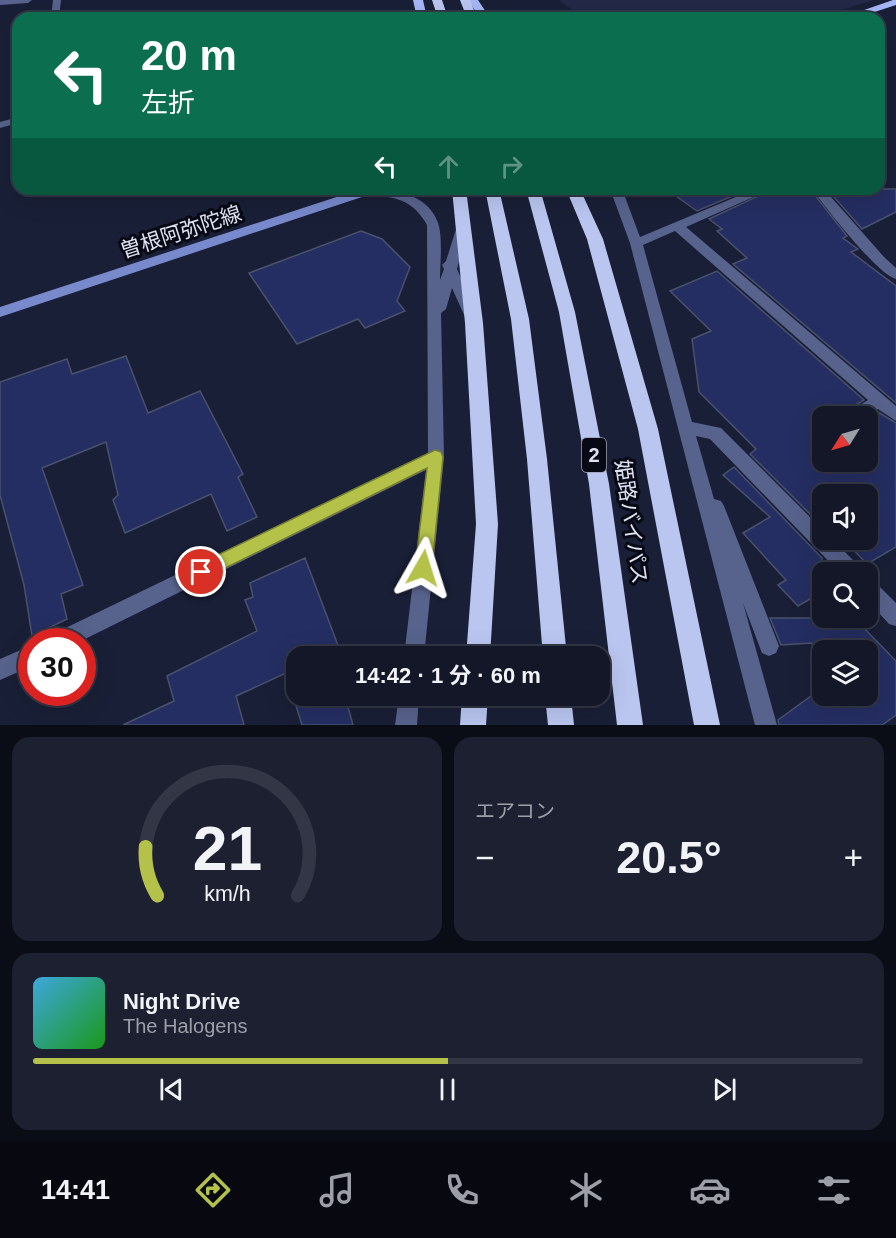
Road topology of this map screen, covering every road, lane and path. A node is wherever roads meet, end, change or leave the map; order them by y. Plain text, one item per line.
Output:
1 (28, 0) edge
2 (0, 2) edge
3 (896, 2) edge
4 (865, 12) edge
5 (355, 195) edge
6 (394, 195) edge
7 (460, 195) edge
8 (493, 195) edge
9 (535, 195) edge
10 (576, 195) edge
11 (618, 195) edge
12 (751, 195) edge
13 (823, 195) edge
14 (433, 225) junction
15 (463, 225) junction
16 (677, 226) junction
17 (636, 243) junction
18 (451, 268) junction
19 (896, 275) edge
20 (0, 312) edge
21 (474, 323) junction
22 (434, 327) junction
23 (878, 401) junction
24 (870, 406) edge
25 (896, 416) edge
26 (685, 427) junction
27 (435, 457) junction
28 (842, 562) edge
29 (878, 598) edge
30 (896, 616) edge
31 (87, 628) edge
32 (415, 646) edge
33 (479, 646) edge
34 (554, 646) edge
35 (769, 646) dead end
36 (18, 662) edge
37 (0, 670) edge
38 (408, 706) edge
39 (474, 706) edge
40 (559, 706) edge
41 (406, 725) edge
42 (473, 725) edge
43 (561, 725) edge
44 (630, 725) edge
45 (706, 725) edge
46 (766, 725) edge

1 - 2 street
3 - 4 highway
5 - 20 main road, 曽根阿弥陀線
6 - 14 street
7 - 15 highway
8 - 34 highway
9 - 44 highway, 姫路バイパス / 2
10 - 45 highway
11 - 17 street
12 - 16 street
13 - 19 street
14 - 18 street
14 - 22 street
15 - 18 street
15 - 21 highway
16 - 17 street
16 - 23 street
17 - 26 street
18 - 21 street
18 - 22 street
21 - 33 highway
22 - 27 street
23 - 24 street
23 - 25 street
26 - 28 street
26 - 35 street
26 - 46 street
27 - 31 street
27 - 32 street
29 - 30 street
36 - 37 street
38 - 41 street
39 - 42 highway
40 - 43 highway

